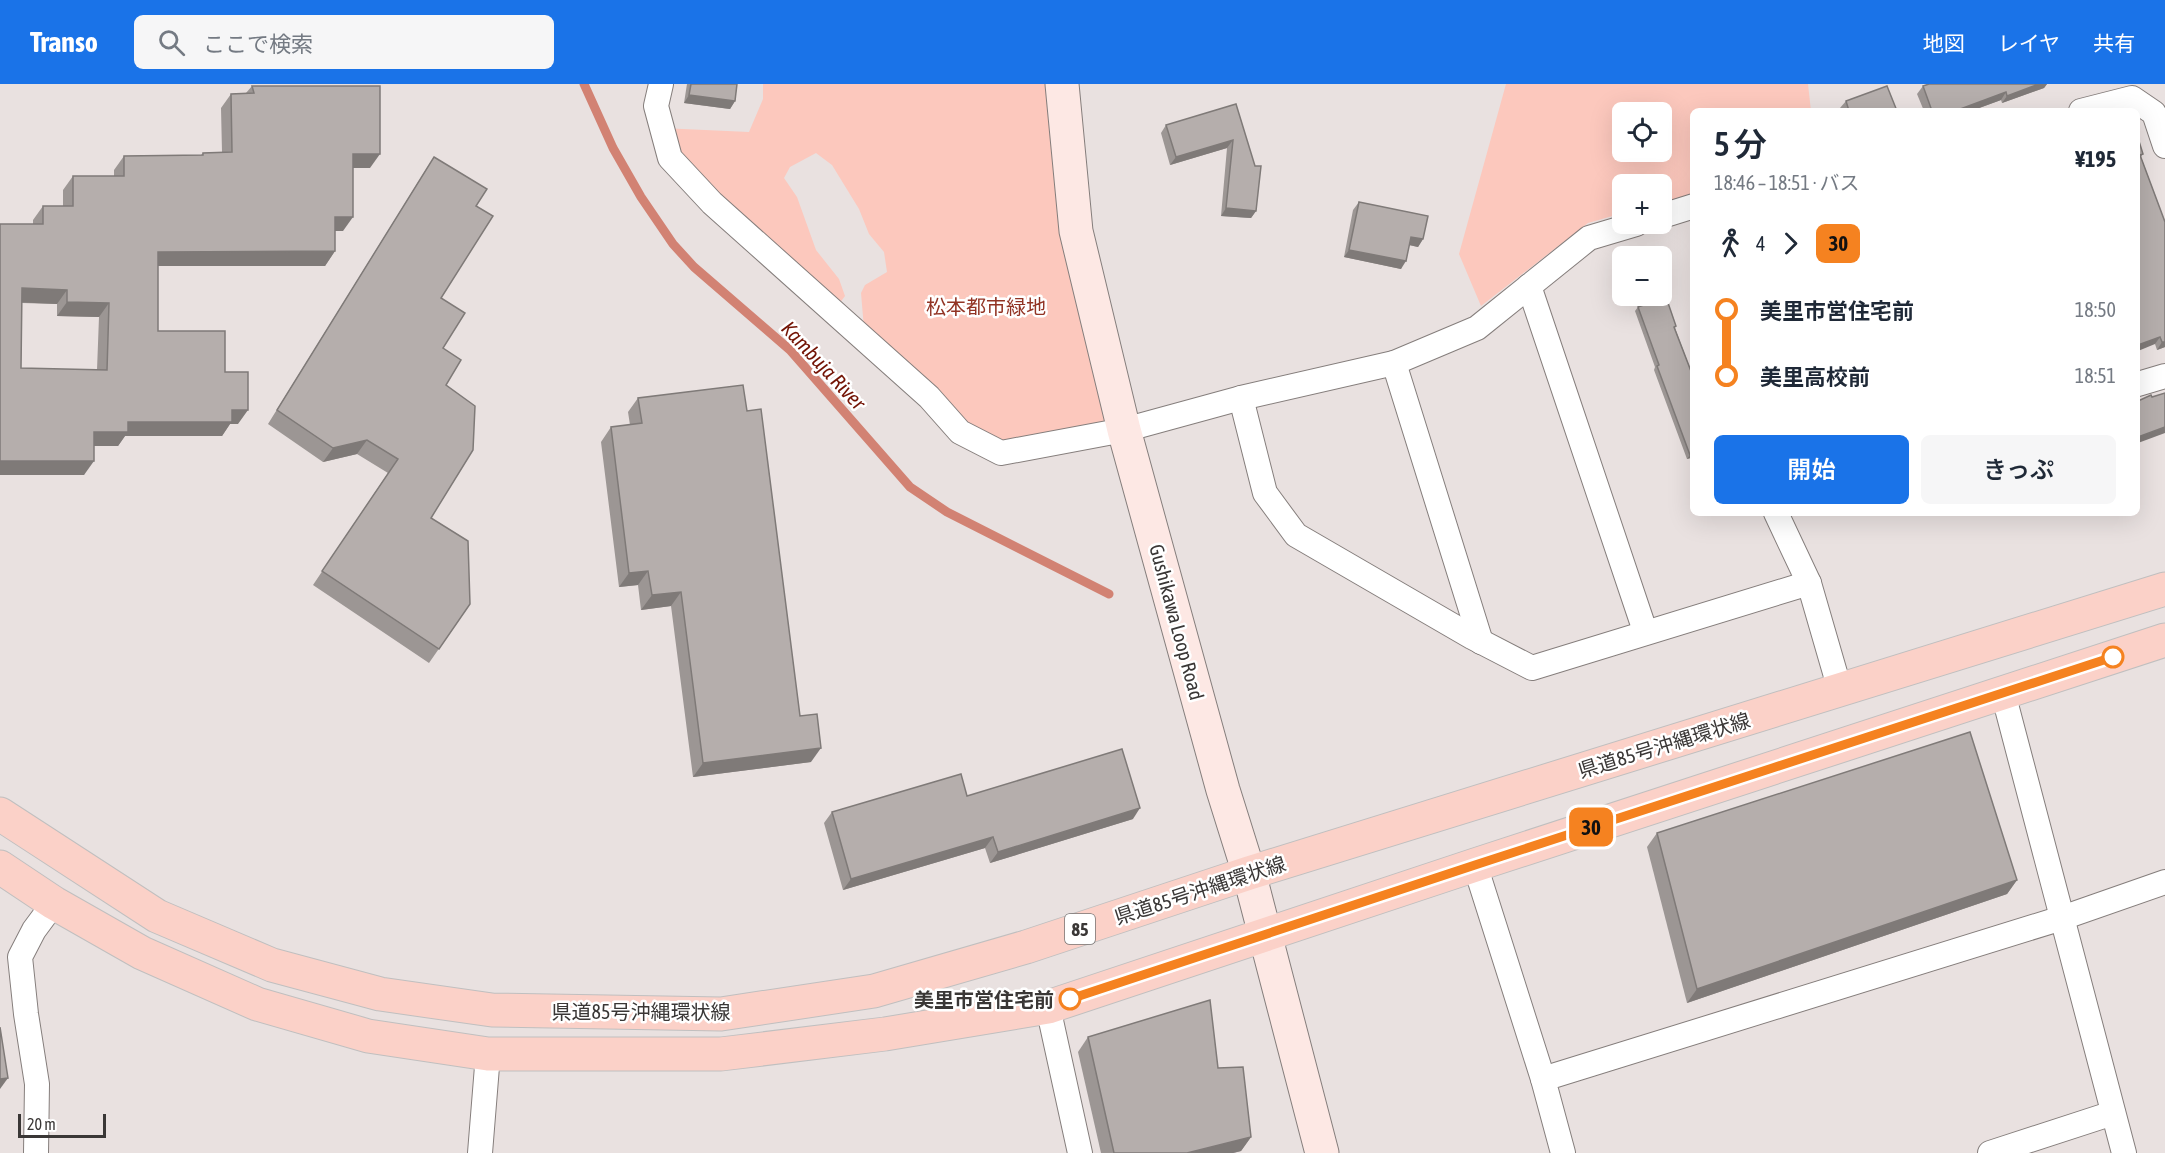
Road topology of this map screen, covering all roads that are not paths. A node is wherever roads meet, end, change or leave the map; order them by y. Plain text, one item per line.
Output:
1 (661, 84) edge
2 (1062, 84) edge
3 (2093, 108) edge
4 (2165, 146) edge
5 (1690, 213) edge
6 (1672, 215) edge
7 (1612, 231) edge
8 (1529, 286) junction
9 (1394, 363) junction
10 (2165, 376) edge
11 (2140, 383) edge
12 (1241, 398) junction
13 (1124, 430) junction
14 (1777, 516) edge
15 (1809, 583) junction
16 (2165, 589) edge
17 (1646, 631) junction
18 (2165, 640) edge
19 (1481, 642) junction
20 (1840, 690) junction
21 (2003, 693) junction
22 (0, 814) edge
23 (1475, 865) junction
24 (0, 867) edge
25 (1250, 873) junction
26 (2165, 882) edge
27 (54, 903) junction
28 (2062, 918) junction
29 (1264, 935) junction
30 (1048, 1006) junction
31 (488, 1054) junction
32 (1543, 1079) junction
33 (2113, 1113) junction
34 (36, 1153) edge
35 (480, 1153) edge
36 (1080, 1153) edge
37 (1322, 1153) edge
38 (1563, 1153) edge
39 (1990, 1153) edge
40 (2124, 1153) edge

1 - 13 street
2 - 13 main road, Gushikawa Loop Road
3 - 4 street
5 - 6 street
7 - 8 street
8 - 9 street
8 - 17 street
9 - 12 street
9 - 19 street
10 - 11 street
12 - 13 street
12 - 19 street
13 - 25 main road, Gushikawa Loop Road
14 - 15 street
15 - 17 street
15 - 20 street
16 - 20 main road, 県道85号沖縄環状線 / 85
17 - 19 street
18 - 21 main road
20 - 25 main road, 県道85号沖縄環状線 / 85
21 - 23 main road
21 - 28 street
22 - 25 main road, 県道85号沖縄環状線 / 85
23 - 29 main road
23 - 32 street
24 - 27 main road
25 - 29 main road, Gushikawa Loop Road
26 - 28 street
27 - 31 main road
27 - 34 street
28 - 32 street
28 - 33 street
29 - 30 main road
29 - 37 main road, Gushikawa Loop Road
30 - 31 main road
30 - 36 street
31 - 35 street
32 - 38 street
33 - 39 street
33 - 40 street

